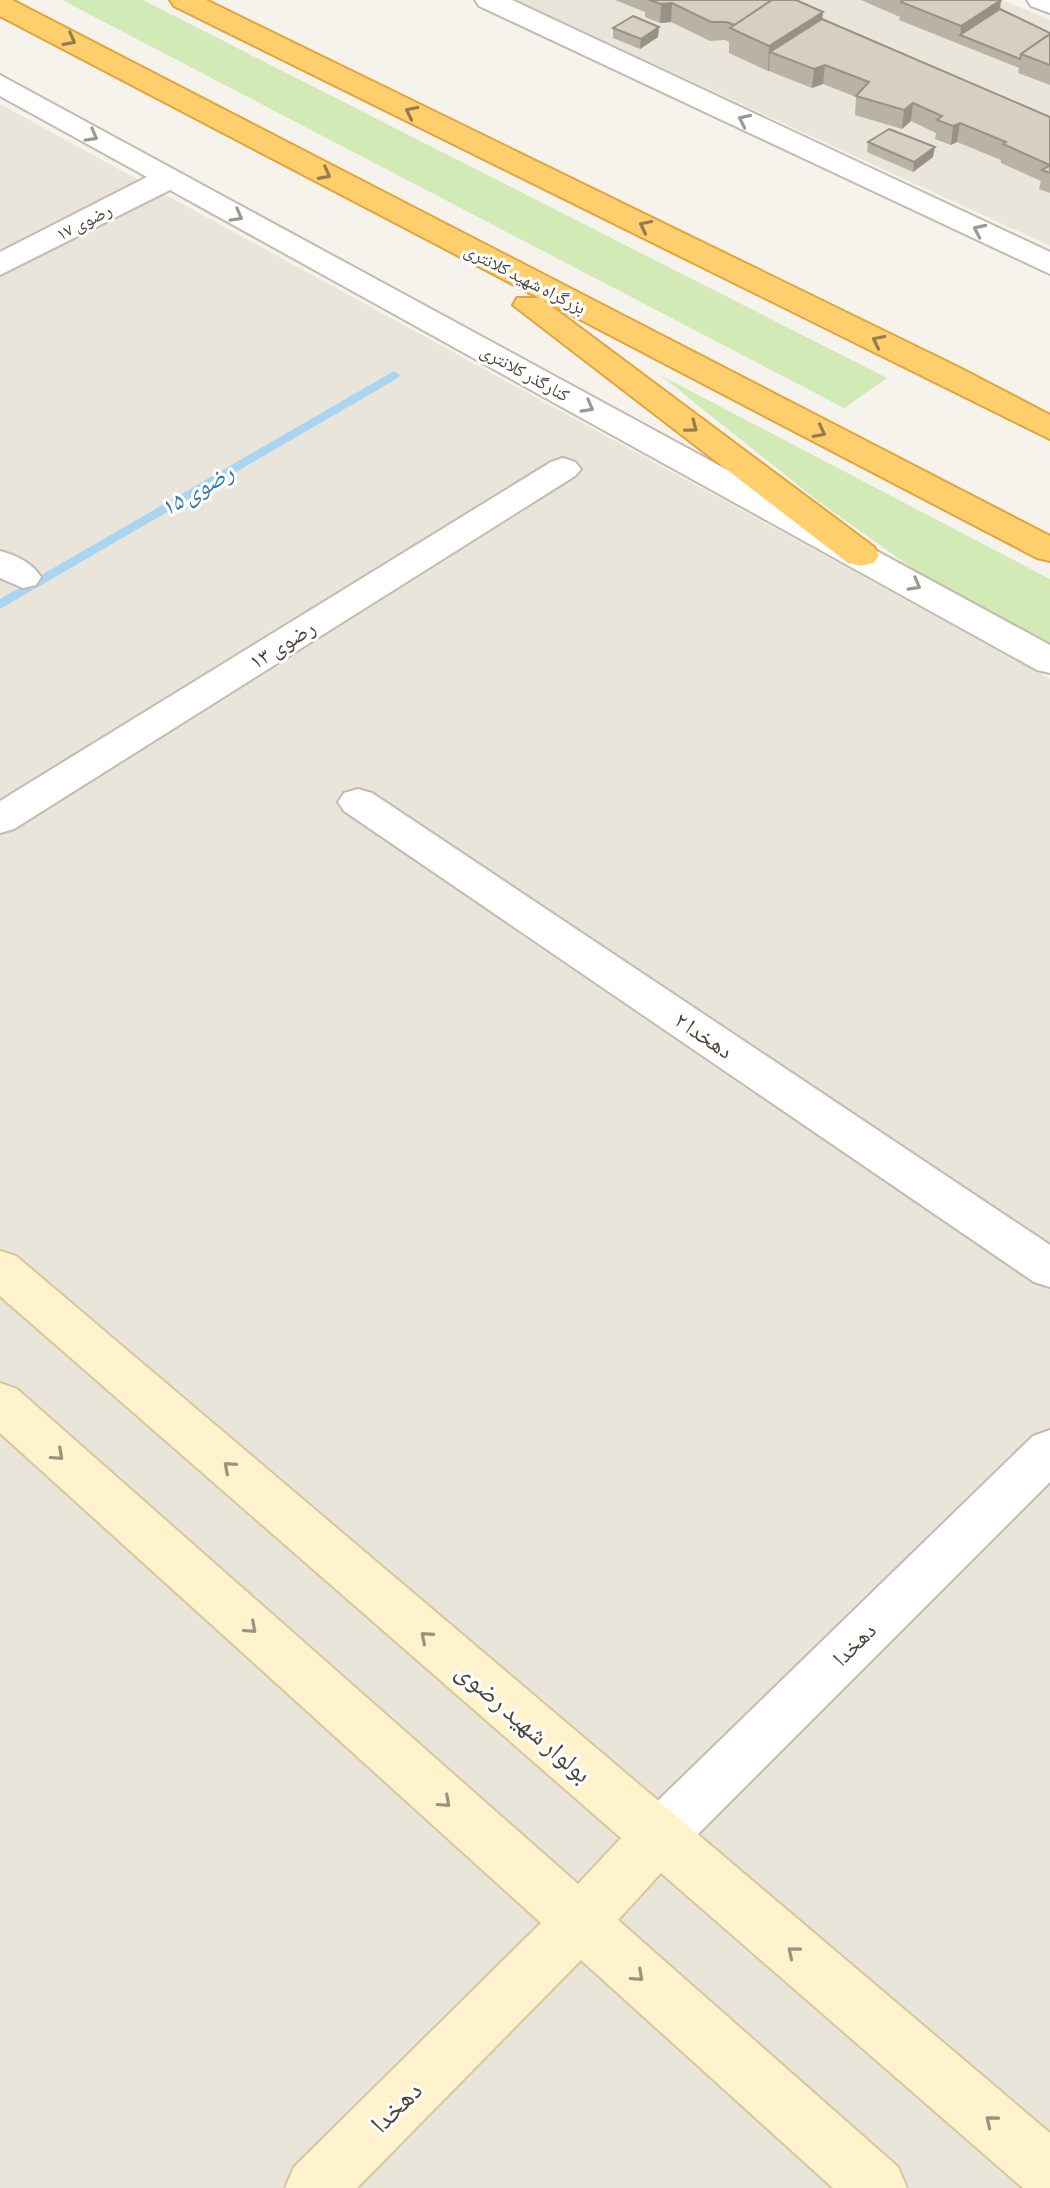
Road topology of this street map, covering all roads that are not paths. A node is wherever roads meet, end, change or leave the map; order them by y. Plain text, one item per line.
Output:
1 (184, 0) edge
2 (489, 0) edge
3 (1041, 0) edge
4 (1050, 4) edge
5 (0, 5) edge
6 (0, 84) edge
7 (168, 179) junction
8 (428, 229) junction
9 (1050, 264) edge
10 (0, 265) edge
11 (948, 375) junction
12 (1050, 405) edge
13 (1050, 429) edge
14 (563, 469) dead end
15 (1050, 550) edge
16 (861, 555) junction
17 (1050, 661) edge
18 (358, 802) dead end
19 (0, 819) edge
20 (0, 1269) edge
21 (1050, 1269) edge
22 (0, 1403) edge
23 (1050, 1450) edge
24 (658, 1837) junction
25 (579, 1923) junction
26 (1050, 2172) edge
27 (315, 2188) edge
28 (877, 2188) edge

11 -> 1 highway
9 -> 2 street
3 - 4 street
5 -> 8 highway, بزرگراه شهید کلانتری
6 -> 7 street, کنارگذر کلانتری
7 - 10 street, رضوی ۱۷
7 -> 16 street, کنارگذر کلانتری
8 -> 15 highway, بزرگراه شهید کلانتری
8 -> 16 highway
11 - 12 highway
11 - 13 highway
14 - 19 street, رضوی ۱۳
16 -> 17 street, کنارگذر کلانتری
18 - 21 street, دهخدا ۲
24 -> 20 street, بولوار شهید رضوی
22 -> 25 street
23 - 24 street, دهخدا
24 - 25 street, دهخدا
26 -> 24 street, بولوار شهید رضوی
25 - 27 street, دهخدا
25 -> 28 street

